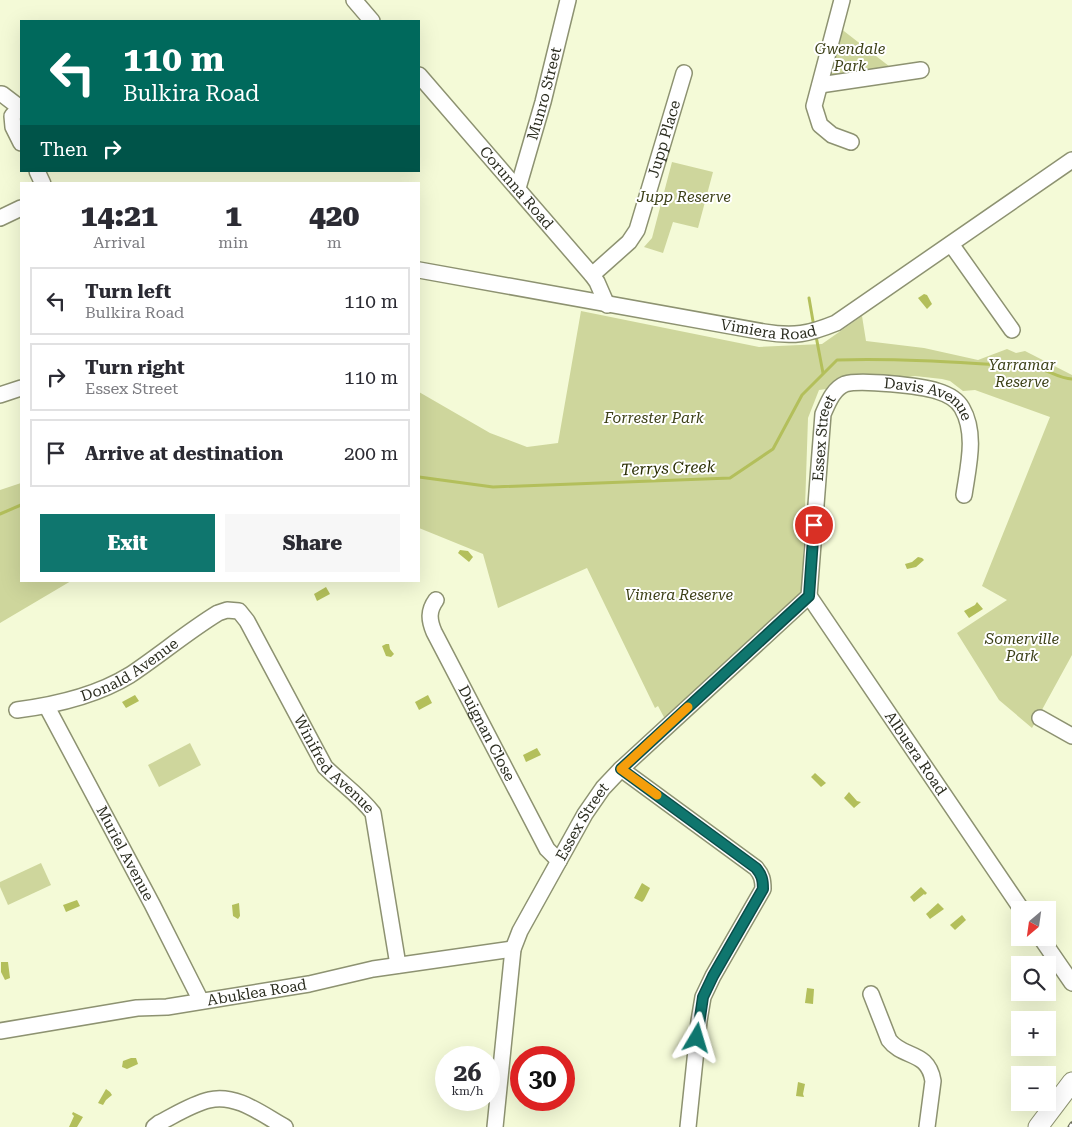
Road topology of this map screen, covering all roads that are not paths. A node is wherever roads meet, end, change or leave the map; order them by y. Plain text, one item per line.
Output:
1 (354, 0) edge
2 (568, 0) edge
3 (842, 0) edge
4 (371, 20) edge
5 (920, 70) dead end
6 (684, 73) dead end
7 (420, 76) edge
8 (820, 85) junction
9 (0, 94) edge
10 (20, 107) edge
11 (20, 140) edge
12 (851, 142) dead end
13 (1072, 160) edge
14 (518, 188) junction
15 (20, 208) edge
16 (0, 218) edge
17 (951, 244) junction
18 (420, 270) edge
19 (592, 275) junction
20 (607, 305) junction
21 (1012, 330) dead end
22 (20, 388) edge
23 (838, 388) joint
24 (0, 395) edge
25 (964, 495) dead end
26 (809, 596) junction
27 (436, 600) dead end
28 (234, 610) joint
29 (47, 706) junction
30 (17, 710) dead end
31 (1040, 718) dead end
32 (1072, 736) edge
33 (621, 769) junction
34 (559, 861) junction
35 (1016, 901) edge
36 (1047, 946) edge
37 (513, 949) junction
38 (398, 965) junction
39 (1072, 983) edge
40 (871, 994) dead end
41 (201, 1001) junction
42 (0, 1031) edge
43 (1072, 1082) edge
44 (154, 1127) edge
45 (285, 1127) edge
46 (495, 1127) edge
47 (688, 1127) edge
48 (927, 1127) edge
49 (1038, 1127) edge

1 - 4 street
2 - 14 street, Munro Street
3 - 8 street
5 - 8 street
6 - 19 street, Jupp Place
7 - 14 street, Corunna Road
8 - 12 street
9 - 10 street
10 - 11 street
13 - 17 street, Vimiera Road
14 - 19 street, Corunna Road
15 - 16 street
17 - 20 street, Vimiera Road
17 - 21 street
18 - 20 street, Vimiera Road
19 - 20 street, Corunna Road
22 - 24 street
23 - 25 street, Davis Avenue
23 - 26 street, Essex Street
26 - 33 street, Essex Street
26 - 35 street, Albuera Road
27 - 34 street, Duignan Close
28 - 29 street, Donald Avenue
28 - 38 street, Winifred Avenue
29 - 30 street, Donald Avenue
29 - 41 street, Muriel Avenue
31 - 32 street
33 - 34 street, Essex Street
33 - 47 street
34 - 37 street, Essex Street
36 - 39 street
37 - 38 street, Abuklea Road
37 - 46 street, Essex Street
38 - 41 street, Abuklea Road
40 - 48 street
41 - 42 street, Abuklea Road
43 - 49 main road
44 - 45 street

